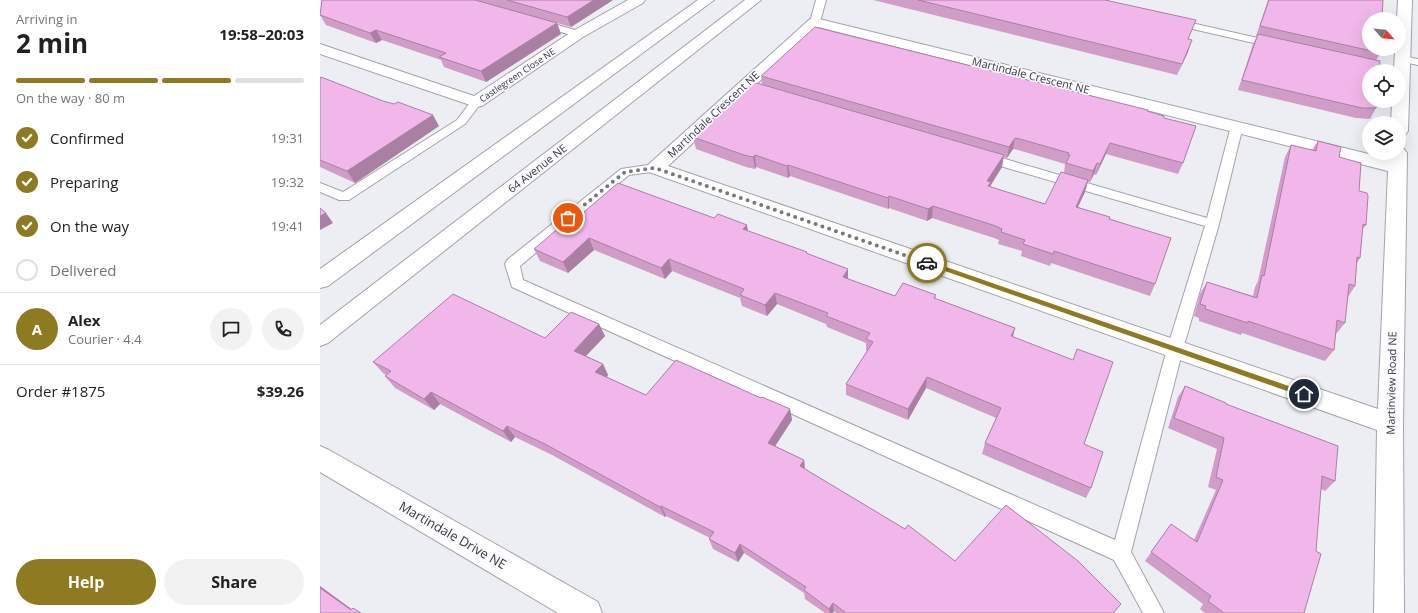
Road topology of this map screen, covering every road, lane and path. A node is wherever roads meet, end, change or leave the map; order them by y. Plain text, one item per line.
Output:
1 (638, 0) edge
2 (707, 0) edge
3 (754, 0) edge
4 (821, 0) edge
5 (1405, 0) edge
6 (1165, 20) edge
7 (533, 21) edge
8 (815, 22) junction
9 (578, 34) junction
10 (1287, 47) edge
11 (320, 49) edge
12 (1348, 61) edge
13 (1372, 64) edge
14 (1403, 64) edge
15 (476, 102) junction
16 (1237, 126) junction
17 (970, 153) edge
18 (1362, 153) edge
19 (1397, 160) edge
20 (655, 168) junction
21 (320, 187) edge
22 (402, 220) junction
23 (1212, 224) junction
24 (320, 262) edge
25 (320, 280) edge
26 (320, 337) edge
27 (1175, 349) junction
28 (1390, 424) junction
29 (320, 458) edge
30 (1121, 553) junction
31 (586, 613) edge
32 (1154, 613) edge
33 (1389, 613) edge

1 - 9 street, Castlegreen Close NE
2 - 22 street
3 - 26 street, 64 Avenue NE
4 - 8 lane
5 - 14 street
6 - 10 lane
7 - 9 lane
8 - 16 street, Martindale Crescent NE
8 - 20 street, Martindale Crescent NE
9 - 15 street, Castlegreen Close NE
11 - 15 street, Castlegreen Close NE
12 - 13 lane
15 - 21 lane
16 - 18 street, Martindale Crescent NE
16 - 23 lane
17 - 23 lane
19 - 28 street, Martinview Road NE
20 - 27 street, Martindale Crescent NE
20 - 30 lane
22 - 24 street
22 - 25 street
23 - 27 lane
27 - 28 street, Martindale Crescent NE
27 - 30 lane
28 - 33 street, Martinview Road NE
29 - 31 street, Martindale Drive NE
30 - 32 lane

